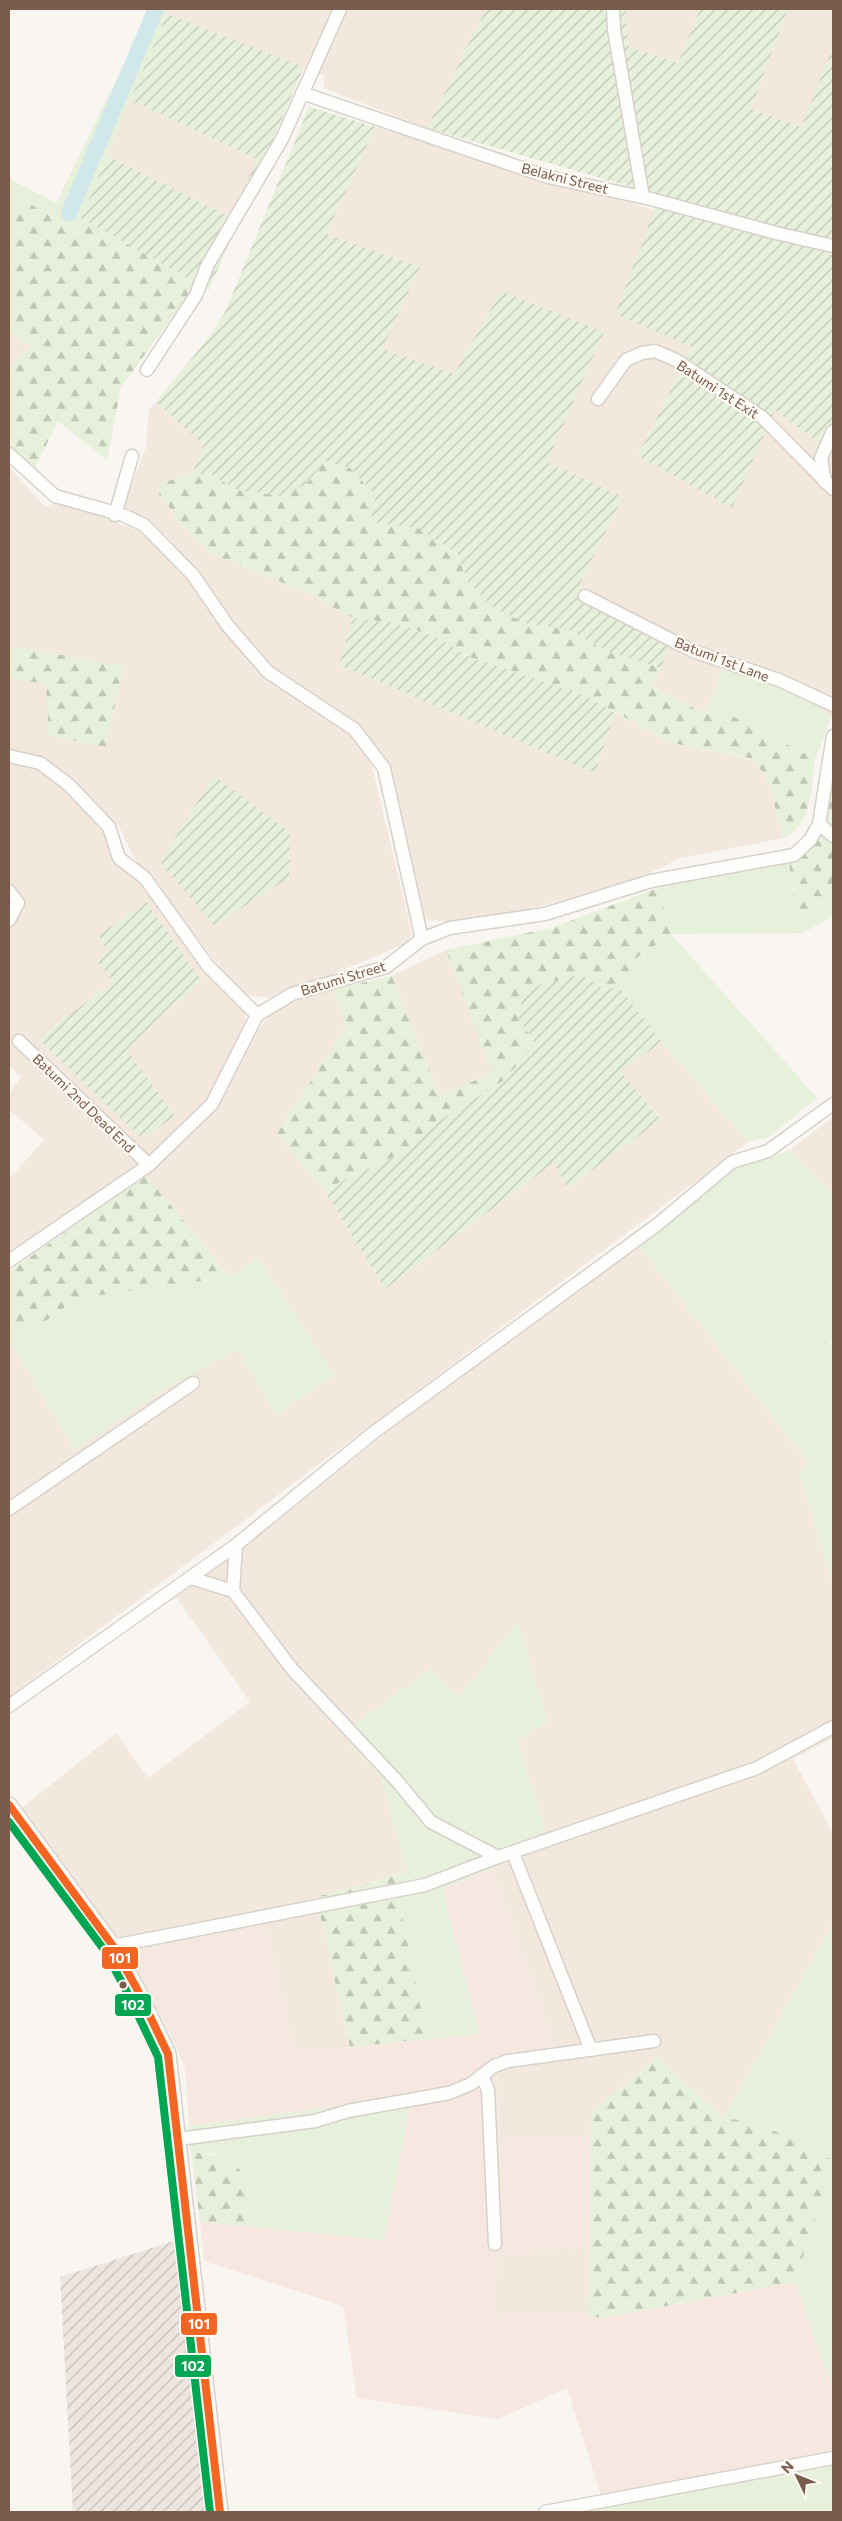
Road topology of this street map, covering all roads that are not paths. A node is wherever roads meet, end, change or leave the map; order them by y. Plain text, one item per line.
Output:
1 (340, 9) edge
2 (613, 9) edge
3 (302, 93) junction
4 (643, 197) junction
5 (833, 246) edge
6 (147, 370) dead end
7 (598, 400) dead end
8 (833, 431) edge
9 (9, 454) edge
10 (132, 456) dead end
11 (829, 485) edge
12 (116, 515) junction
13 (585, 596) dead end
14 (833, 705) edge
15 (833, 736) edge
16 (9, 756) edge
17 (819, 824) junction
18 (833, 836) edge
19 (9, 891) edge
20 (9, 920) edge
21 (422, 939) junction
22 (257, 1015) junction
23 (19, 1041) dead end
24 (833, 1104) edge
25 (149, 1166) junction
26 (9, 1261) edge
27 (193, 1383) dead end
28 (9, 1509) edge
29 (236, 1545) junction
30 (191, 1578) junction
31 (233, 1591) junction
32 (9, 1706) edge
33 (833, 1727) edge
34 (9, 1806) edge
35 (513, 1852) junction
36 (498, 1857) junction
37 (113, 1946) junction
38 (654, 2041) dead end
39 (591, 2050) junction
40 (482, 2075) junction
41 (179, 2139) junction
42 (495, 2244) dead end
43 (833, 2458) edge
44 (220, 2512) edge
45 (545, 2512) edge

1 - 3 street
2 - 4 street
3 - 4 street, Belakni Street
3 - 6 street
4 - 5 street, Belakni Street
7 - 11 street, Batumi 1st Exit
8 - 11 street
9 - 12 street
10 - 12 street
12 - 21 street
13 - 14 street, Batumi 1st Lane
15 - 17 street
16 - 22 street
17 - 18 street
17 - 21 street, Batumi Street
19 - 20 street
21 - 22 street, Batumi Street
22 - 25 street
23 - 25 street, Batumi 2nd Dead End
24 - 29 street
25 - 26 street
27 - 28 street
29 - 30 street
29 - 31 street
30 - 31 street
30 - 32 street
31 - 36 street
33 - 35 street
34 - 37 street
35 - 36 street
35 - 39 street
36 - 37 street
37 - 41 street
38 - 39 street
39 - 40 street
40 - 41 street
40 - 42 street
41 - 44 street
43 - 45 street

